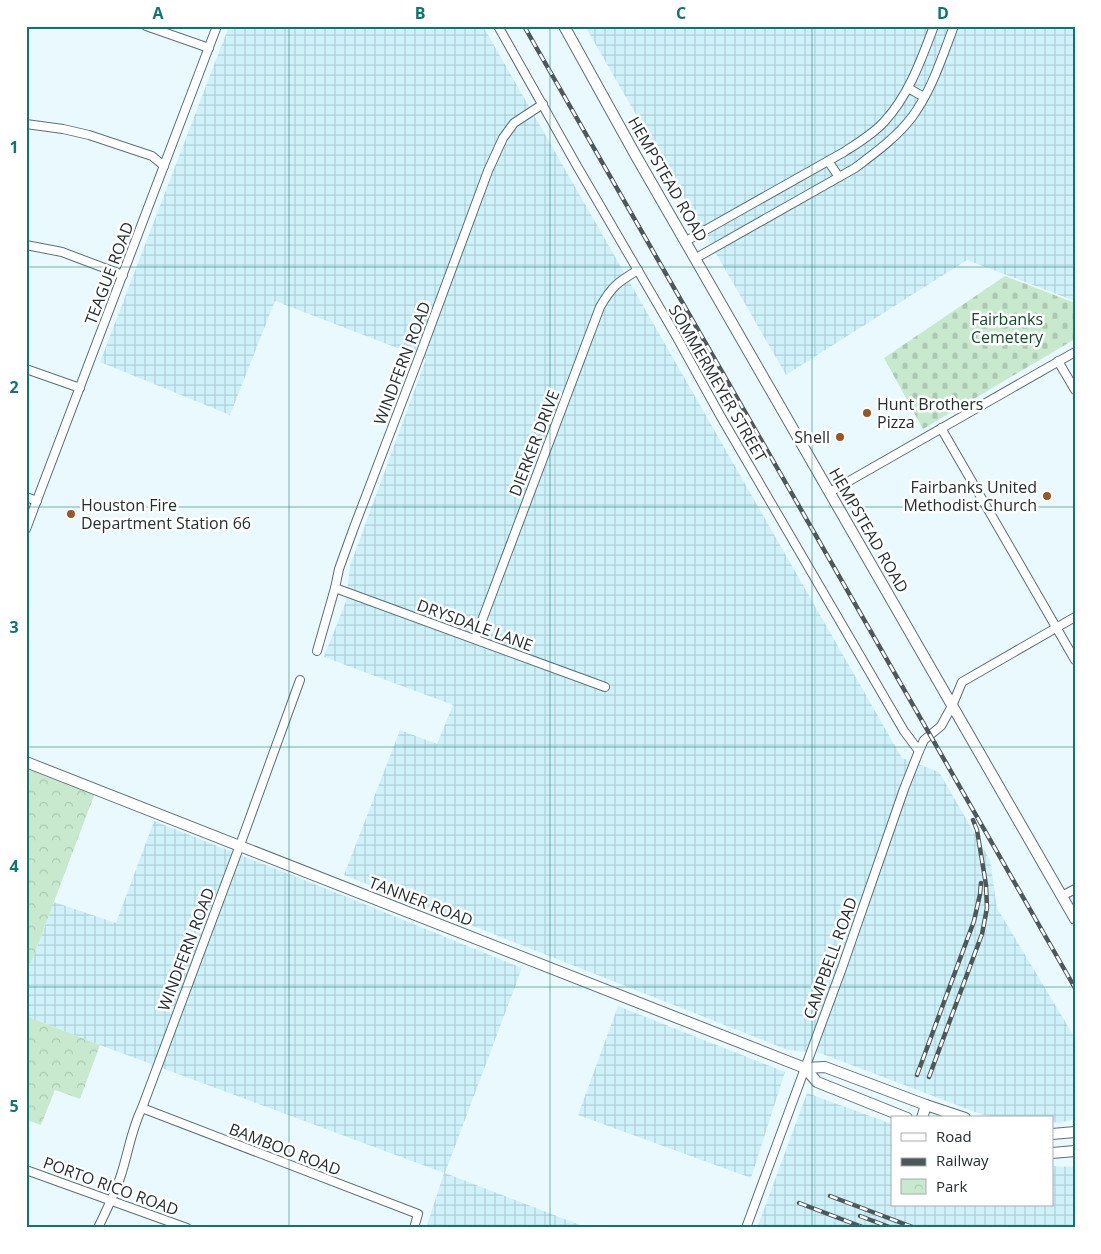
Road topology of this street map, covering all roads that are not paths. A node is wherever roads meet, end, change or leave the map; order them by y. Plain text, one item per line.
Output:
1 (146, 26) edge
2 (218, 26) edge
3 (498, 26) edge
4 (564, 26) edge
5 (934, 26) edge
6 (954, 26) edge
7 (209, 48) junction
8 (908, 88) junction
9 (924, 97) junction
10 (543, 104) junction
11 (26, 124) edge
12 (828, 161) junction
13 (164, 166) junction
14 (839, 177) junction
15 (686, 241) junction
16 (26, 245) edge
17 (696, 258) junction
18 (638, 270) junction
19 (123, 275) junction
20 (1075, 352) edge
21 (1058, 361) junction
22 (26, 369) edge
23 (80, 388) junction
24 (1075, 390) edge
25 (941, 428) junction
26 (830, 492) junction
27 (26, 497) edge
28 (37, 501) junction
29 (26, 529) edge
30 (335, 588) junction
31 (1075, 617) edge
32 (1056, 628) junction
33 (475, 639) junction
34 (317, 651) dead end
35 (1075, 660) edge
36 (300, 680) dead end
37 (605, 687) dead end
38 (952, 706) junction
39 (919, 751) junction
40 (26, 762) edge
41 (240, 845) junction
42 (1075, 889) edge
43 (1062, 896) junction
44 (1075, 919) edge
45 (805, 1068) junction
46 (926, 1105) junction
47 (142, 1108) junction
48 (902, 1116) edge
49 (923, 1116) edge
50 (959, 1116) edge
51 (1075, 1132) edge
52 (1054, 1134) edge
53 (1075, 1151) edge
54 (1054, 1152) edge
55 (26, 1170) edge
56 (112, 1201) junction
57 (98, 1228) edge
58 (187, 1228) edge
59 (414, 1228) edge
60 (746, 1228) edge

1 - 7 street
2 - 7 street, TEAGUE ROAD
3 - 10 street, SOMMERMEYER STREET
4 - 15 main road, HEMPSTEAD ROAD
5 - 8 street
6 - 9 street
7 - 13 street, TEAGUE ROAD
8 - 9 street
8 - 12 street
9 - 14 street
10 - 18 street, SOMMERMEYER STREET
10 - 30 street, WINDFERN ROAD
11 - 13 street
12 - 14 street
12 - 15 street
13 - 19 street, TEAGUE ROAD
14 - 17 street
15 - 17 main road, HEMPSTEAD ROAD
16 - 19 street
17 - 26 main road, HEMPSTEAD ROAD
18 - 33 street, DIERKER DRIVE
18 - 39 street, SOMMERMEYER STREET
19 - 23 street, TEAGUE ROAD
20 - 21 street
21 - 24 street
21 - 25 street
22 - 23 street
23 - 28 street, TEAGUE ROAD
25 - 26 street
25 - 32 street
26 - 38 main road, HEMPSTEAD ROAD
27 - 28 street
28 - 29 street, TEAGUE ROAD
30 - 33 street, DRYSDALE LANE
30 - 34 street, WINDFERN ROAD
31 - 32 street, CAMPBELL ROAD
32 - 35 street
32 - 38 street, CAMPBELL ROAD
33 - 37 street, DRYSDALE LANE
36 - 41 street, WINDFERN ROAD
38 - 39 street, CAMPBELL ROAD
38 - 43 main road, HEMPSTEAD ROAD
39 - 45 street, CAMPBELL ROAD
40 - 41 main road, TANNER ROAD
41 - 45 main road, TANNER ROAD
41 - 47 street, WINDFERN ROAD
42 - 43 street
43 - 44 main road, HEMPSTEAD ROAD
45 - 46 main road
45 - 48 main road
45 - 60 street, CAMPBELL ROAD
46 - 49 main road
46 - 50 main road
47 - 56 street, WINDFERN ROAD
47 - 59 street, BAMBOO ROAD
51 - 52 main road
53 - 54 main road
55 - 56 street, PORTO RICO ROAD
56 - 57 street, WINDFERN ROAD
56 - 58 street, PORTO RICO ROAD

